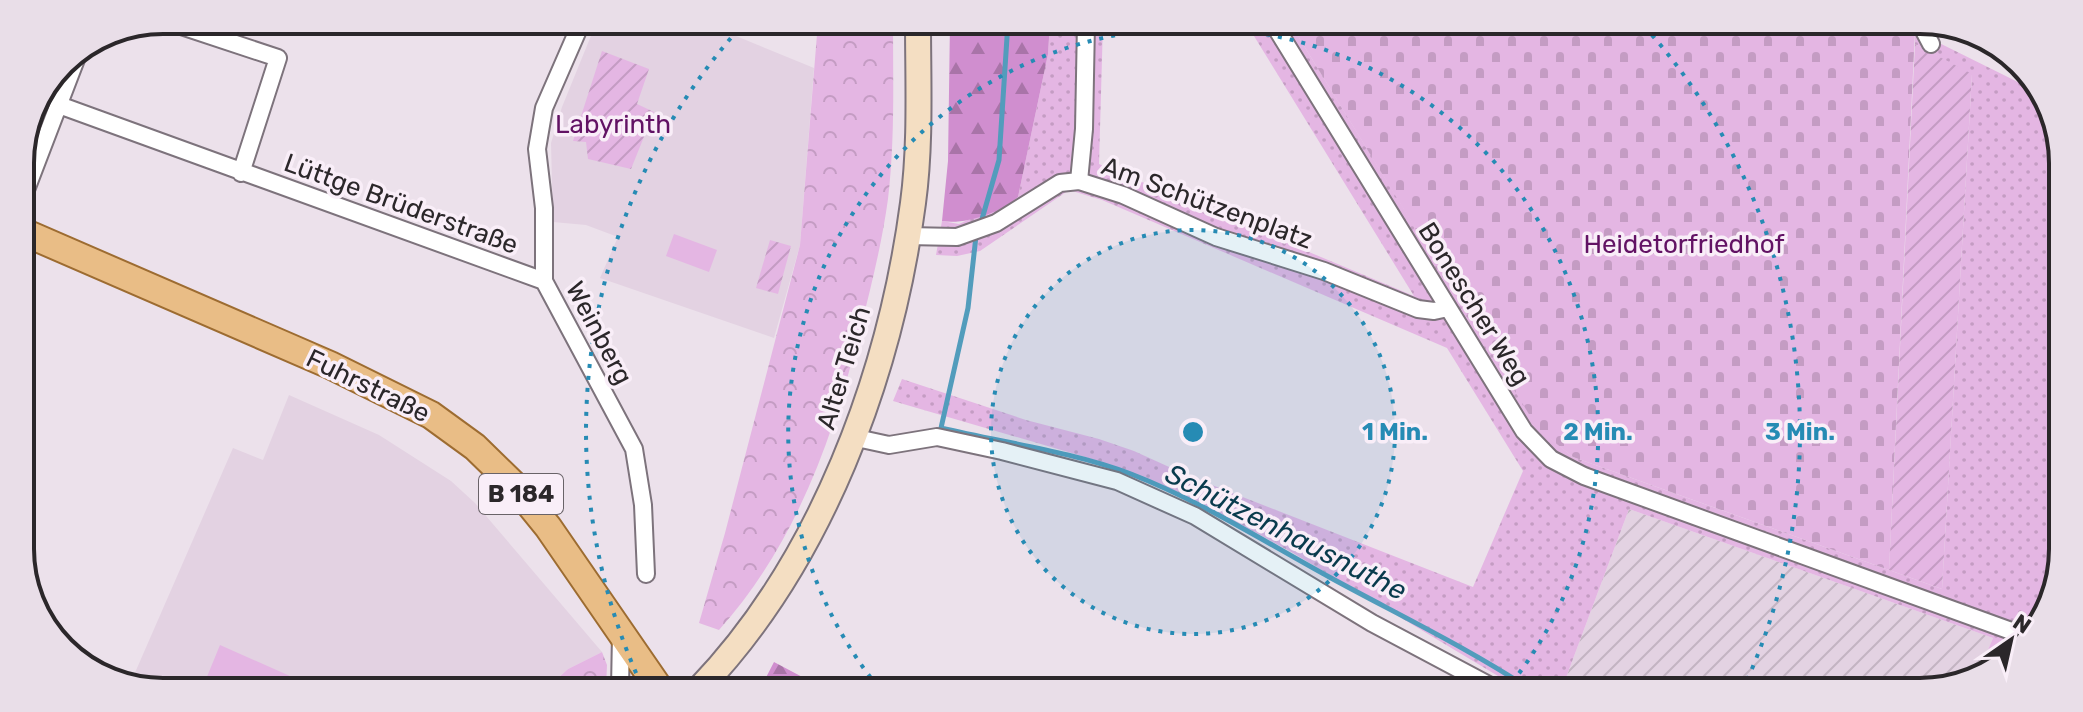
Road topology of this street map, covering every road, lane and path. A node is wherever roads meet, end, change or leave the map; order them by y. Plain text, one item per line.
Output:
1 (205, 34) edge
2 (576, 34) edge
3 (918, 34) edge
4 (1086, 34) edge
5 (1280, 34) edge
6 (1926, 34) edge
7 (1931, 44) dead end
8 (71, 73) edge
9 (59, 105) junction
10 (34, 169) edge
11 (241, 173) junction
12 (1079, 181) junction
13 (907, 236) junction
14 (34, 237) edge
15 (544, 281) junction
16 (1448, 308) junction
17 (852, 437) junction
18 (646, 574) dead end
19 (2018, 633) edge
20 (621, 635) junction
21 (620, 678) edge
22 (652, 678) edge
23 (709, 678) edge
24 (1476, 678) edge

1 - 11 street, Lüttge Brüderstraße
2 - 15 street, Weinberg
3 - 13 main road, Alter Teich
4 - 12 street
5 - 16 street, Bonescher Weg
6 - 7 street
8 - 9 street
9 - 10 street
9 - 11 street, Lüttge Brüderstraße
11 - 15 street, Lüttge Brüderstraße
12 - 13 street, Am Schützenplatz
12 - 16 street, Am Schützenplatz
13 - 17 main road, Alter Teich
14 - 20 main road, Fuhrstraße / B 184
15 - 18 street, Weinberg
16 - 19 street, Bonescher Weg
17 - 23 main road, Alter Teich
17 - 24 street
20 - 21 street
20 - 22 main road, Fuhrstraße / B 184

